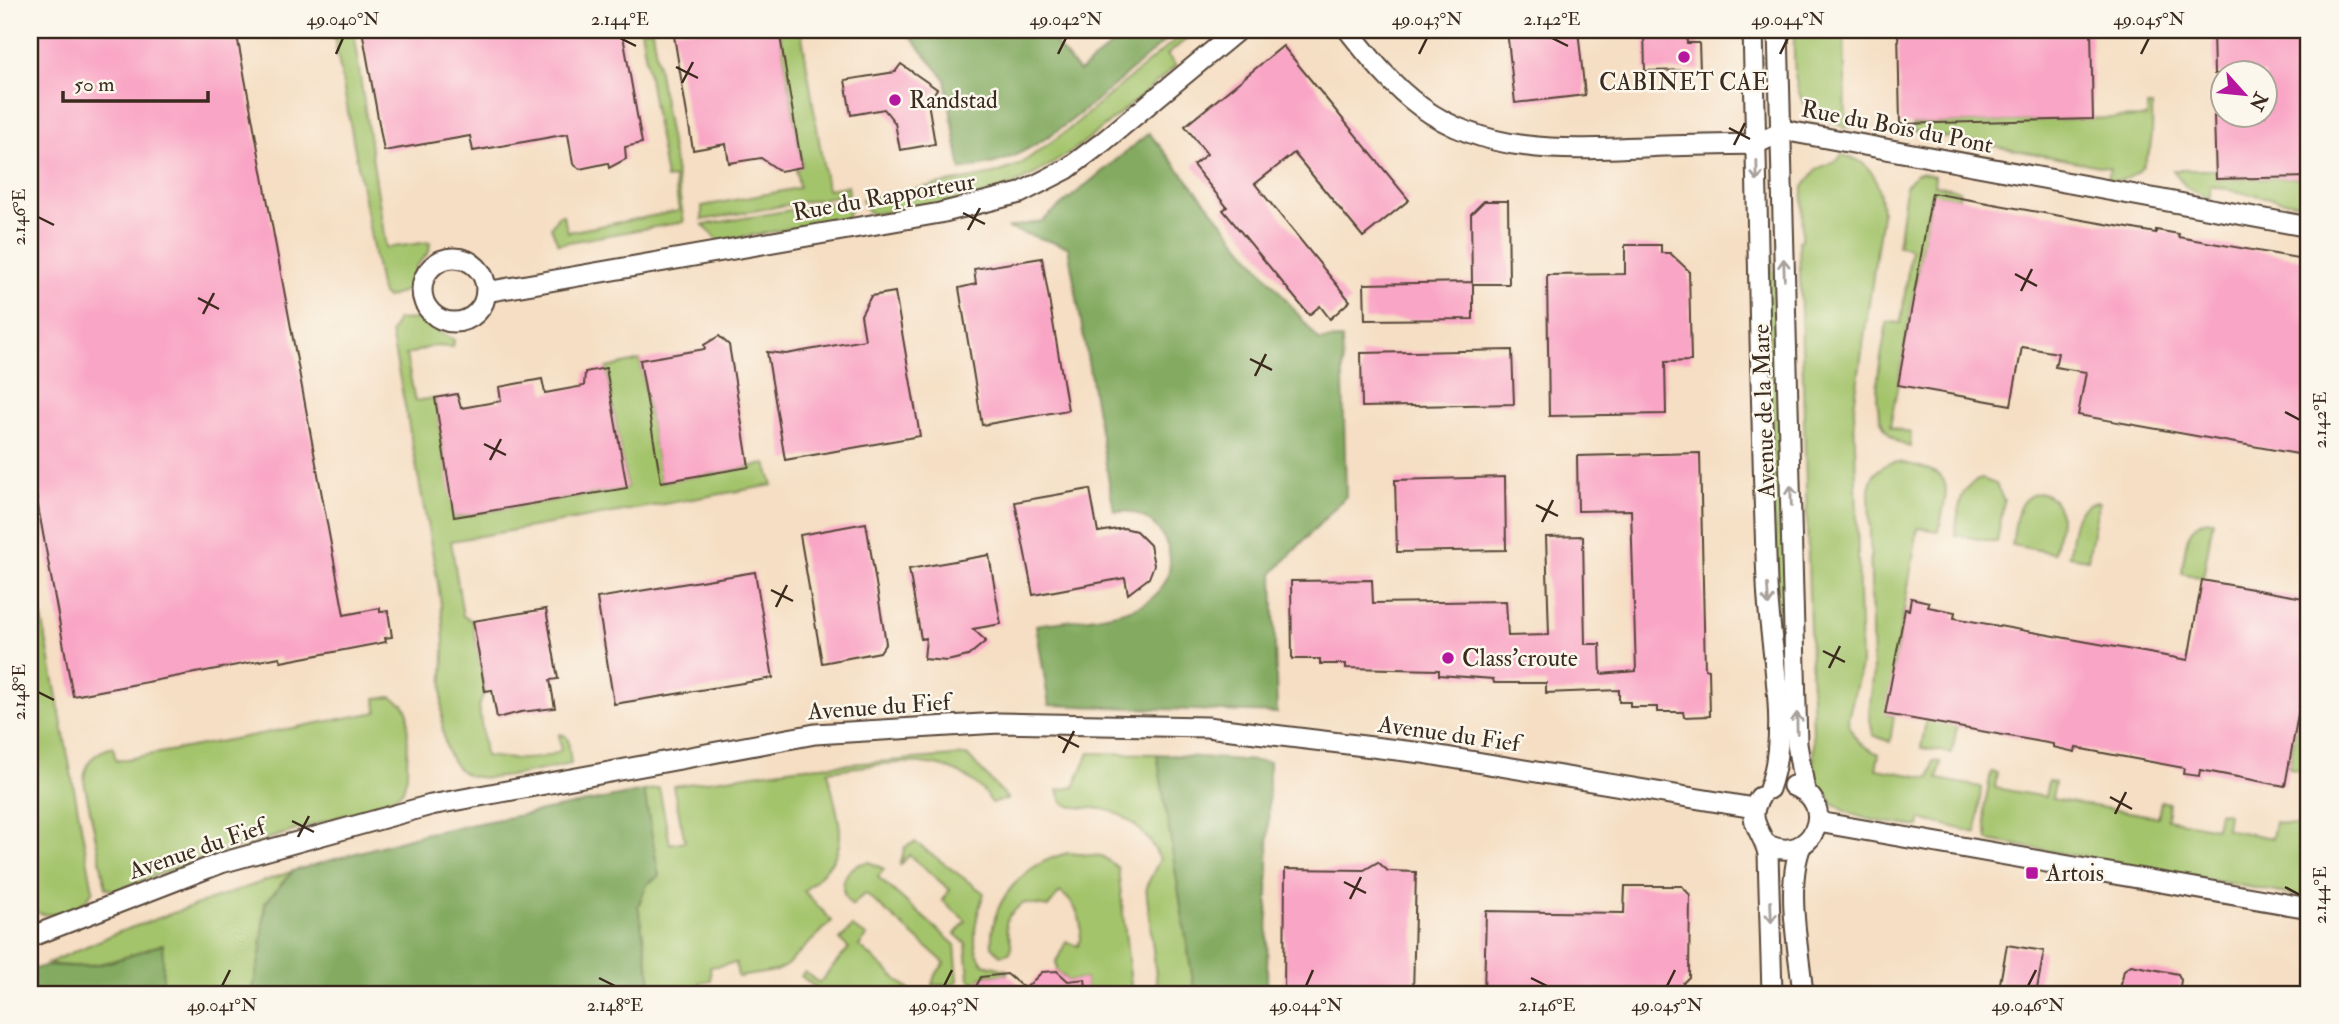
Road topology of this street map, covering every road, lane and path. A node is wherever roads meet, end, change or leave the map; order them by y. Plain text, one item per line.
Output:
1 (1238, 30) edge
2 (1348, 30) edge
3 (1753, 30) edge
4 (1778, 30) edge
5 (1781, 132) junction
6 (1756, 144) junction
7 (2309, 227) edge
8 (486, 292) dead end
9 (1769, 789) junction
10 (1805, 791) junction
11 (1754, 808) junction
12 (1818, 822) junction
13 (1766, 844) junction
14 (1801, 846) junction
15 (2309, 908) edge
16 (30, 937) edge
17 (1772, 994) edge
18 (1803, 994) edge

1 - 8 street, Rue du Rapporteur
2 - 6 street, Rue du Bois du Pont
3 - 6 street, Avenue de la Mare
4 - 5 street, Avenue de la Mare
5 - 6 street, Rue du Bois du Pont
5 - 7 street, Rue du Bois du Pont
10 -> 5 street, Avenue de la Mare
6 -> 9 street, Avenue de la Mare
9 - 10 street
9 - 11 street, Avenue de la Mare
10 - 12 street, Avenue de la Mare
11 - 13 street
11 - 16 street, Avenue du Fief
12 - 14 street
12 - 15 street
13 - 14 street
13 -> 17 street
14 - 18 street

